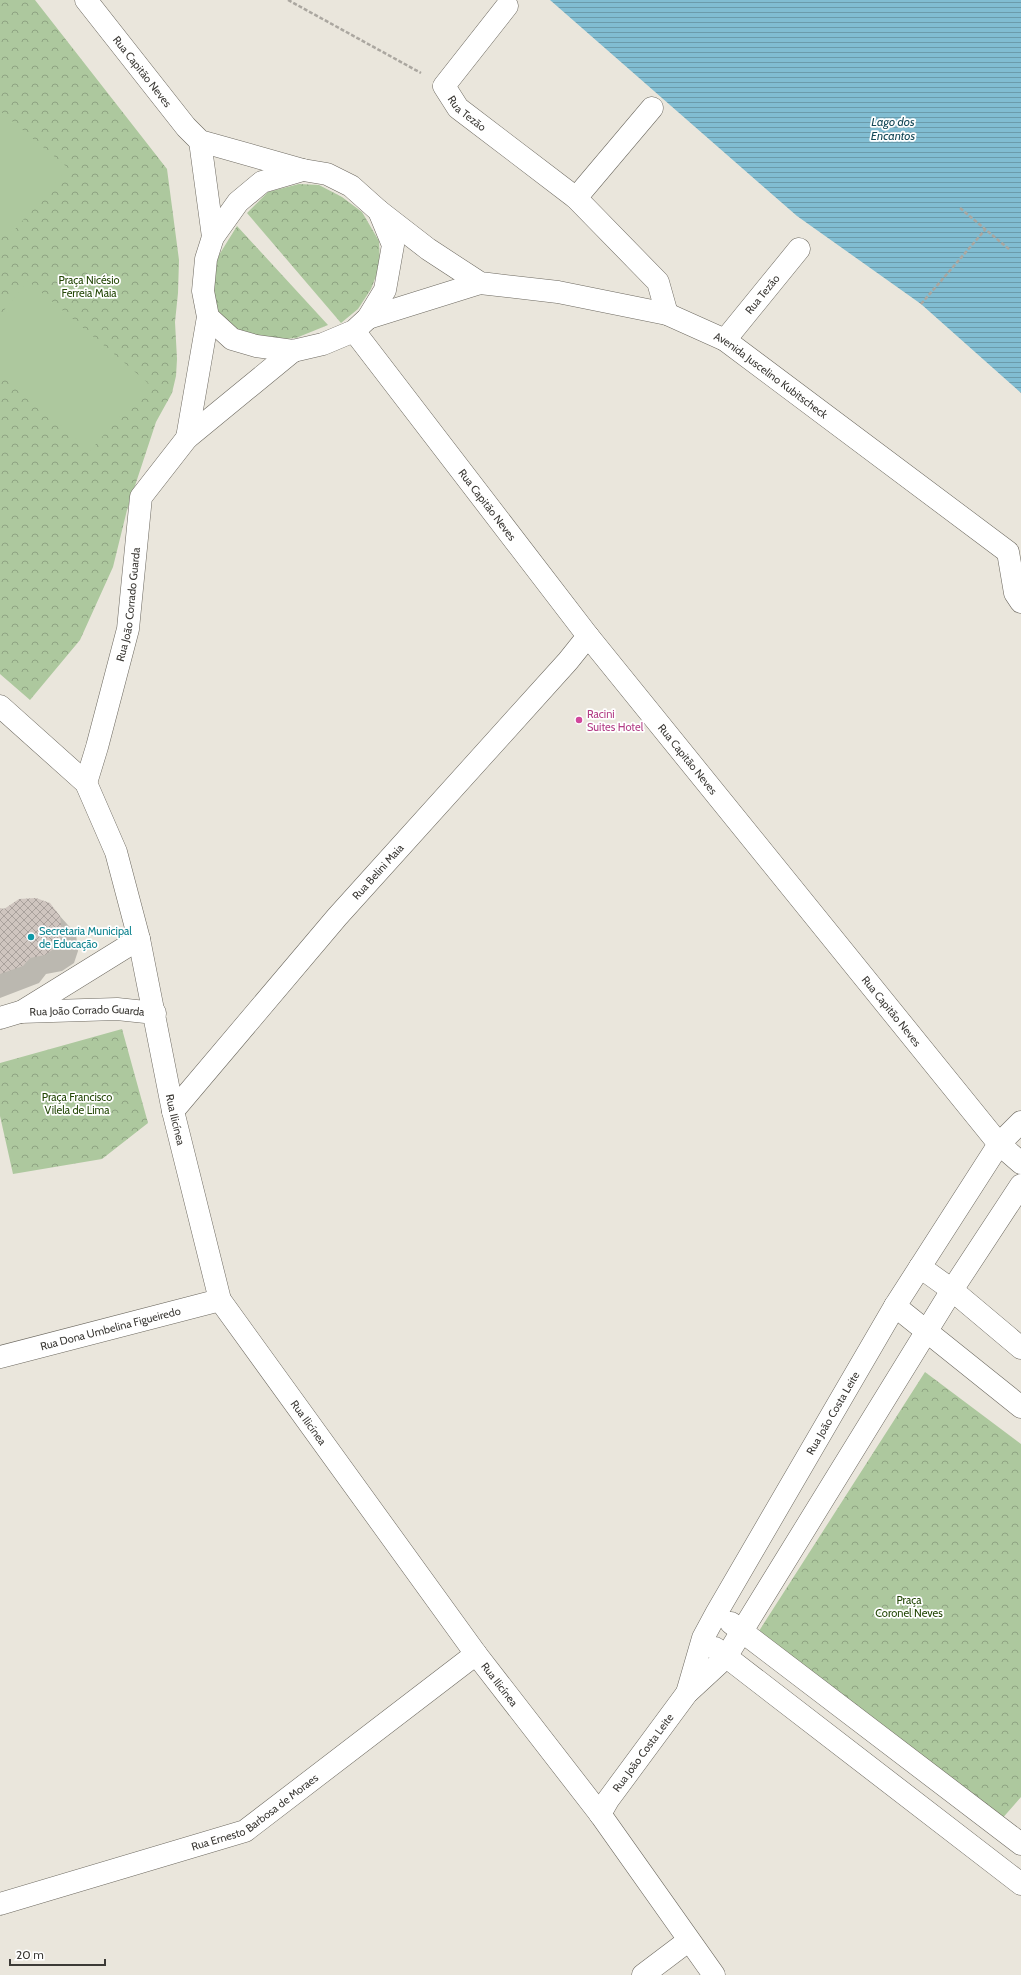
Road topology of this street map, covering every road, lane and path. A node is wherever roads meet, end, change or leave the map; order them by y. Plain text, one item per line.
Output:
1 (86, 0) edge
2 (288, 0) edge
3 (508, 6) dead end
4 (444, 86) junction
5 (652, 108) dead end
6 (200, 141) junction
7 (302, 170) junction
8 (576, 198) junction
9 (960, 208) dead end
10 (379, 211) junction
11 (985, 230) junction
12 (213, 237) junction
13 (799, 250) dead end
14 (1010, 250) dead end
15 (480, 283) junction
16 (921, 304) dead end
17 (667, 314) junction
18 (208, 317) junction
19 (361, 325) junction
20 (725, 340) junction
21 (293, 350) junction
22 (187, 438) junction
23 (1015, 555) edge
24 (1021, 602) edge
25 (588, 636) junction
26 (0, 706) edge
27 (86, 783) junction
28 (140, 939) junction
29 (155, 1013) junction
30 (10, 1015) edge
31 (172, 1111) junction
32 (1021, 1122) edge
33 (999, 1144) junction
34 (1021, 1163) edge
35 (1021, 1185) edge
36 (920, 1267) junction
37 (952, 1290) junction
38 (220, 1300) junction
39 (895, 1306) junction
40 (928, 1331) junction
41 (1021, 1348) edge
42 (0, 1357) edge
43 (1021, 1407) edge
44 (717, 1612) junction
45 (742, 1631) junction
46 (703, 1638) junction
47 (476, 1654) junction
48 (726, 1657) junction
49 (687, 1693) junction
50 (600, 1814) junction
51 (1021, 1844) edge
52 (1021, 1849) edge
53 (1004, 1871) junction
54 (1021, 1884) edge
55 (0, 1904) edge
56 (688, 1941) junction
57 (643, 1975) edge
58 (714, 1975) edge

1 - 6 street, Rua Capitão Neves
2 - 4 path
3 - 4 street, Rua Tezão
4 - 8 street, Rua Tezão
5 - 8 street
6 - 7 street, Rua Capitão Neves
6 - 12 street
7 - 10 street, Rua Capitão Neves
7 - 12 street
8 - 17 street, Rua Tezão
9 - 11 path
10 - 15 street, Avenida Juscelino Kubitscheck
10 - 19 street
11 - 14 path
11 - 16 path
12 - 18 street
13 - 20 street, Rua Tezão
15 - 17 street, Avenida Juscelino Kubitscheck
15 - 19 street, Avenida Juscelino Kubitscheck
17 - 20 street, Avenida Juscelino Kubitscheck
18 - 21 street
18 - 22 street, Rua João Corrado Guarda
19 - 21 street, Avenida Juscelino Kubitscheck
19 - 25 street, Rua Capitão Neves
20 - 23 street, Avenida Juscelino Kubitscheck
21 - 22 street, Rua João Corrado Guarda
22 - 27 street, Rua João Corrado Guarda
23 - 24 street
25 - 31 street, Rua Belini Maia
25 - 33 street, Rua Capitão Neves
26 - 27 street
27 - 28 street, Rua Ilicínea
28 - 29 street, Rua Ilicínea
28 - 30 street, Rua João Corrado Guarda
29 - 30 street, Rua João Corrado Guarda
29 - 31 street, Rua Ilicínea
31 - 38 street, Rua Ilicínea
32 - 33 street, Rua João Costa Leite
33 - 34 street
33 - 36 street, Rua João Costa Leite
35 - 37 street, Rua João Costa Leite
36 - 37 street
36 - 39 street, Rua João Costa Leite
37 - 40 street, Rua João Costa Leite
37 - 41 street
38 - 42 street, Rua Dona Umbelina Figueiredo
38 - 47 street, Rua Ilicínea
39 - 40 street
39 - 44 street, Rua João Costa Leite
40 - 43 street
40 - 45 street, Rua João Costa Leite
44 - 45 street
44 - 46 street, Rua João Costa Leite
45 - 48 street, Rua João Costa Leite
45 - 51 street
46 - 48 street
46 - 49 street, Rua João Costa Leite
47 - 50 street, Rua Ilicínea
47 - 55 street, Rua Ernesto Barbosa de Moraes
48 - 49 street, Rua João Costa Leite
48 - 53 street
49 - 50 street, Rua João Costa Leite
50 - 56 street, Rua Ilicínea
52 - 53 street
53 - 54 street
56 - 57 street
56 - 58 street, Rua Ilicínea

